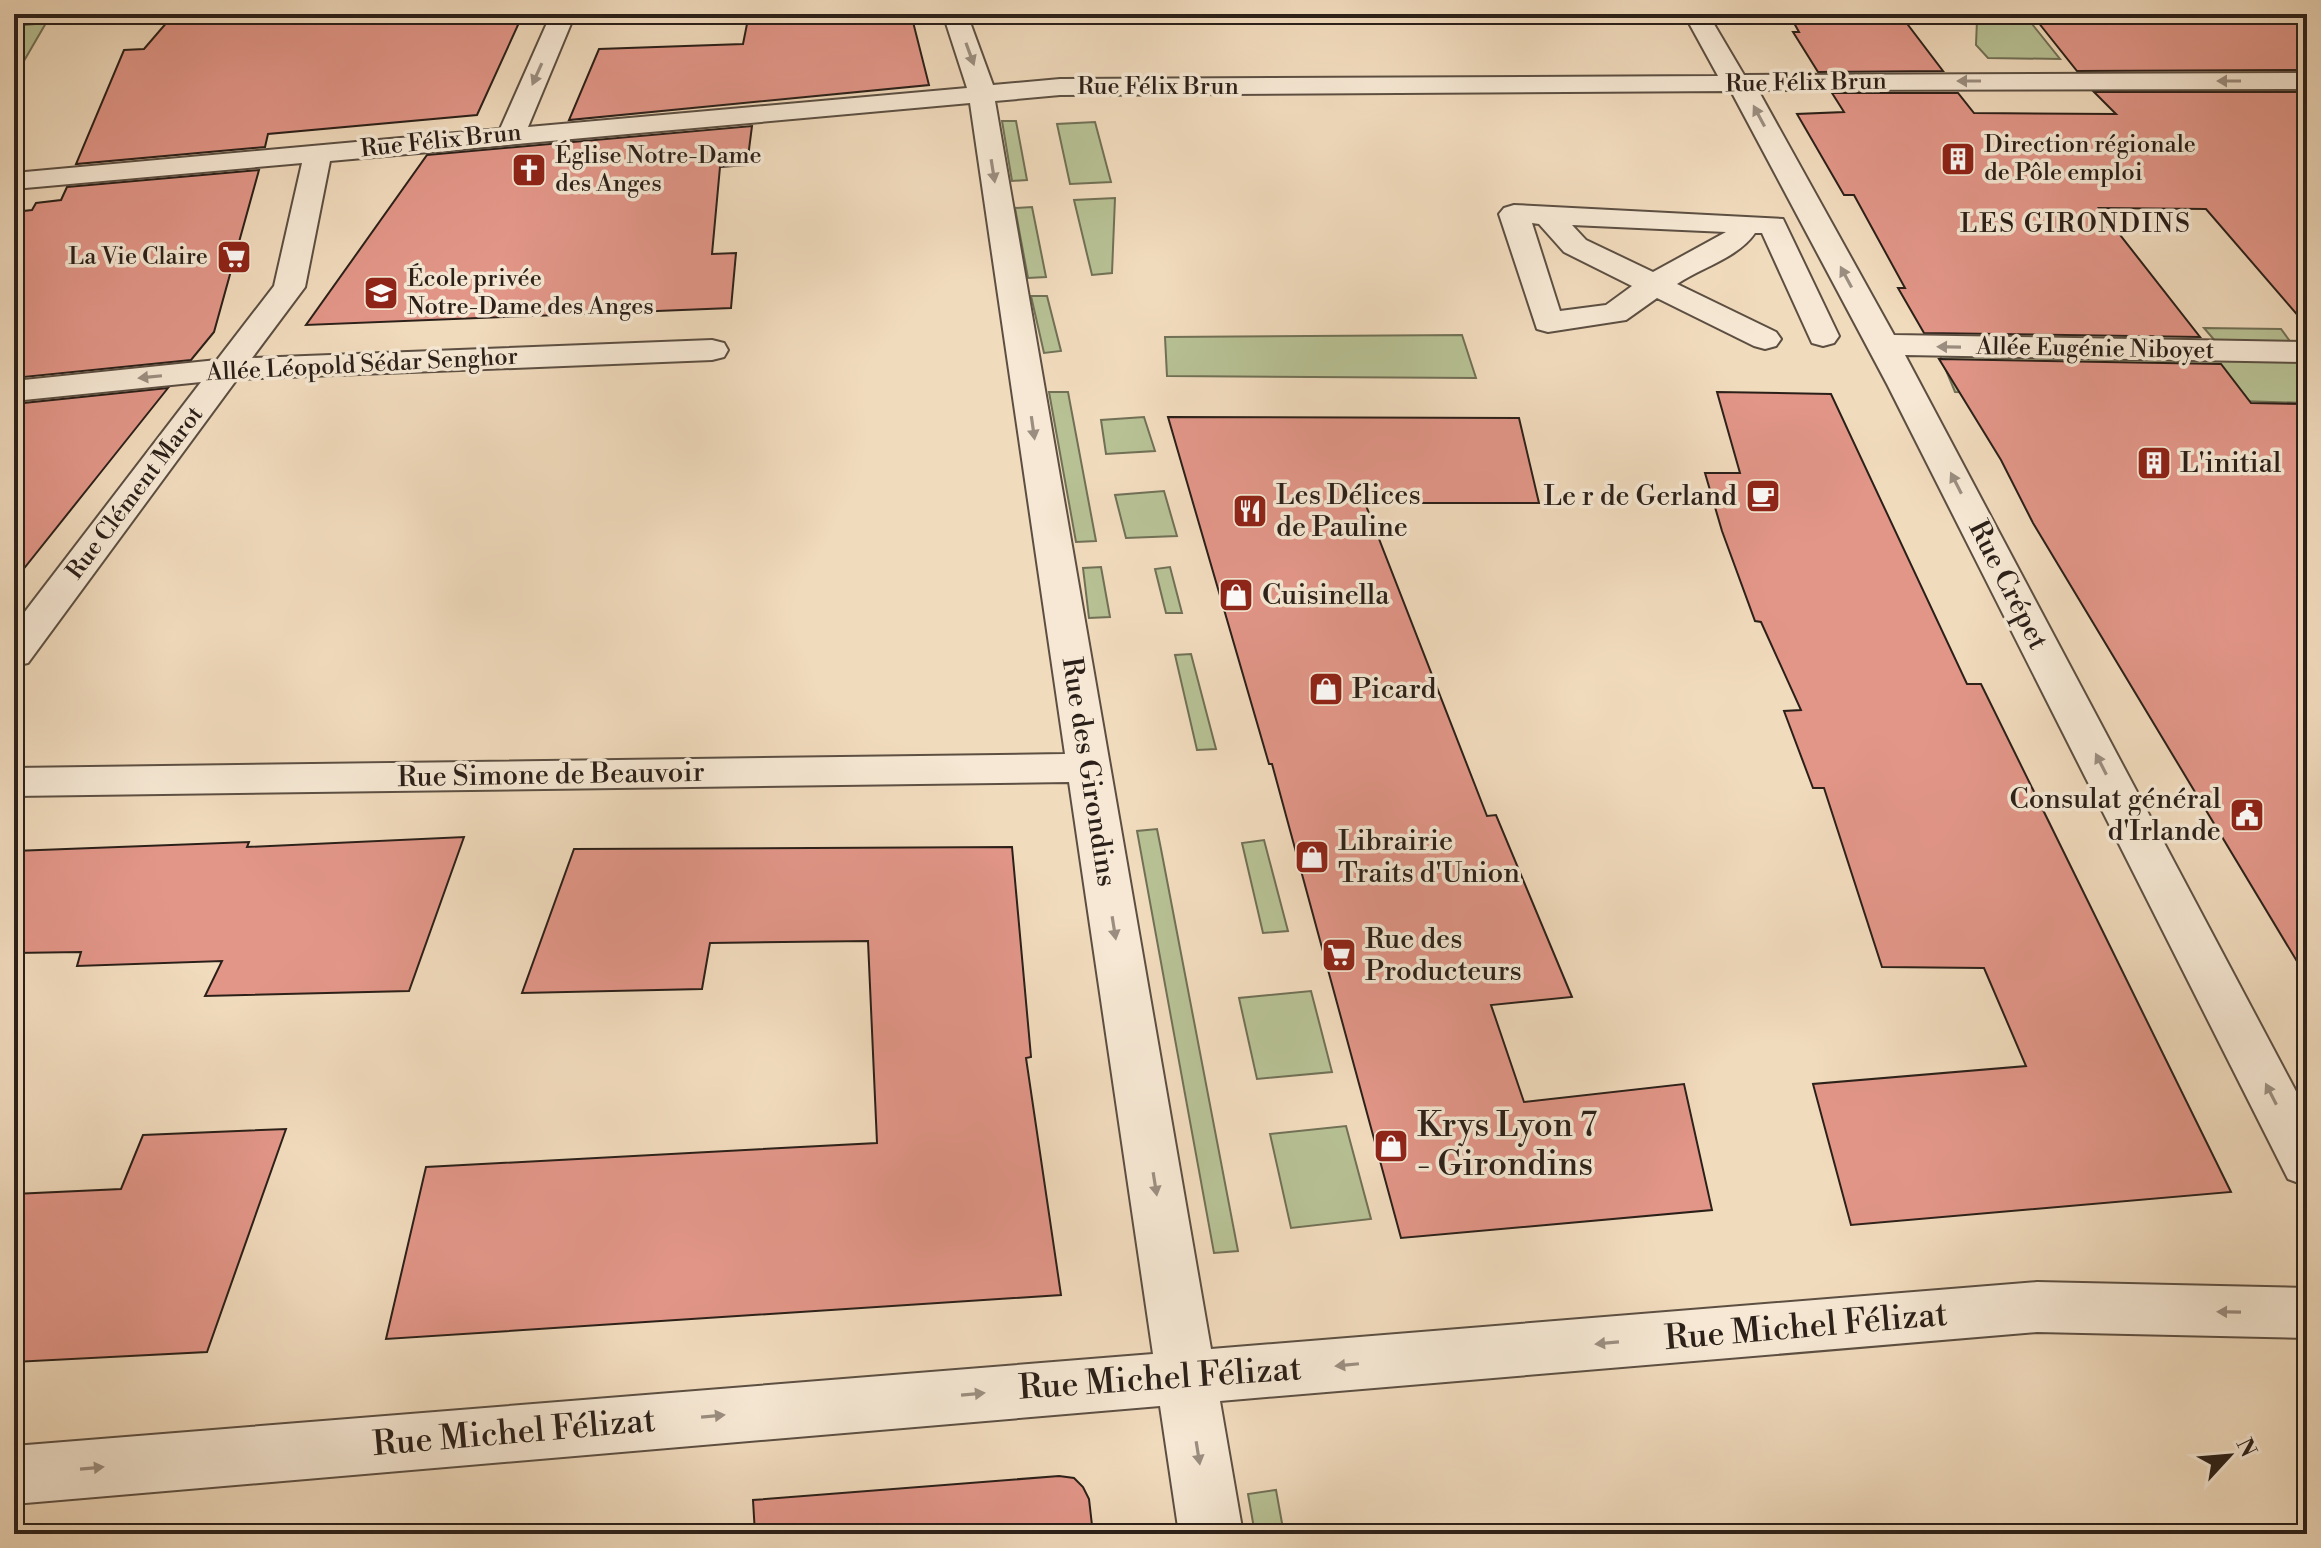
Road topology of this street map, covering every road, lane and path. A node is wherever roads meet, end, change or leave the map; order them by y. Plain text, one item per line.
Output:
1 (563, 14) edge
2 (955, 14) edge
3 (1696, 14) edge
4 (2307, 81) edge
5 (1738, 84) junction
6 (980, 95) junction
7 (511, 135) junction
8 (318, 153) junction
9 (14, 181) edge
10 (1548, 216) junction
11 (1641, 219) junction
12 (1746, 224) junction
13 (1647, 290) junction
14 (1823, 336) dead end
15 (1765, 339) dead end
16 (1883, 345) junction
17 (712, 350) dead end
18 (2307, 352) edge
19 (228, 369) junction
20 (14, 391) edge
21 (14, 654) edge
22 (1088, 768) junction
23 (14, 782) edge
24 (2307, 1164) edge
25 (2307, 1313) edge
26 (1186, 1376) junction
27 (14, 1475) edge
28 (1211, 1534) edge

1 -> 7 street
2 -> 6 street, Rue des Girondins
3 - 5 street, Rue Crépet
4 -> 5 street, Rue Félix Brun
5 - 6 street, Rue Félix Brun
16 -> 5 street, Rue Crépet
6 - 7 street, Rue Félix Brun
6 -> 22 street, Rue des Girondins
7 - 8 street, Rue Félix Brun
8 - 9 street, Rue Félix Brun
8 - 19 street, Rue Clément Marot
10 - 11 street
10 - 13 street
10 - 13 street
11 - 12 street
11 - 13 street
12 - 13 street
12 - 14 street
13 - 15 street
18 -> 16 street, Allée Eugénie Niboyet
24 -> 16 street, Rue Crépet
17 - 19 street, Allée Léopold Sédar Senghor
19 -> 20 street, Allée Léopold Sédar Senghor
19 - 21 street, Rue Clément Marot
22 - 23 street, Rue Simone de Beauvoir
22 -> 26 street, Rue des Girondins
25 -> 26 street, Rue Michel Félizat
27 -> 26 street, Rue Michel Félizat
26 -> 28 street, Rue des Girondins

